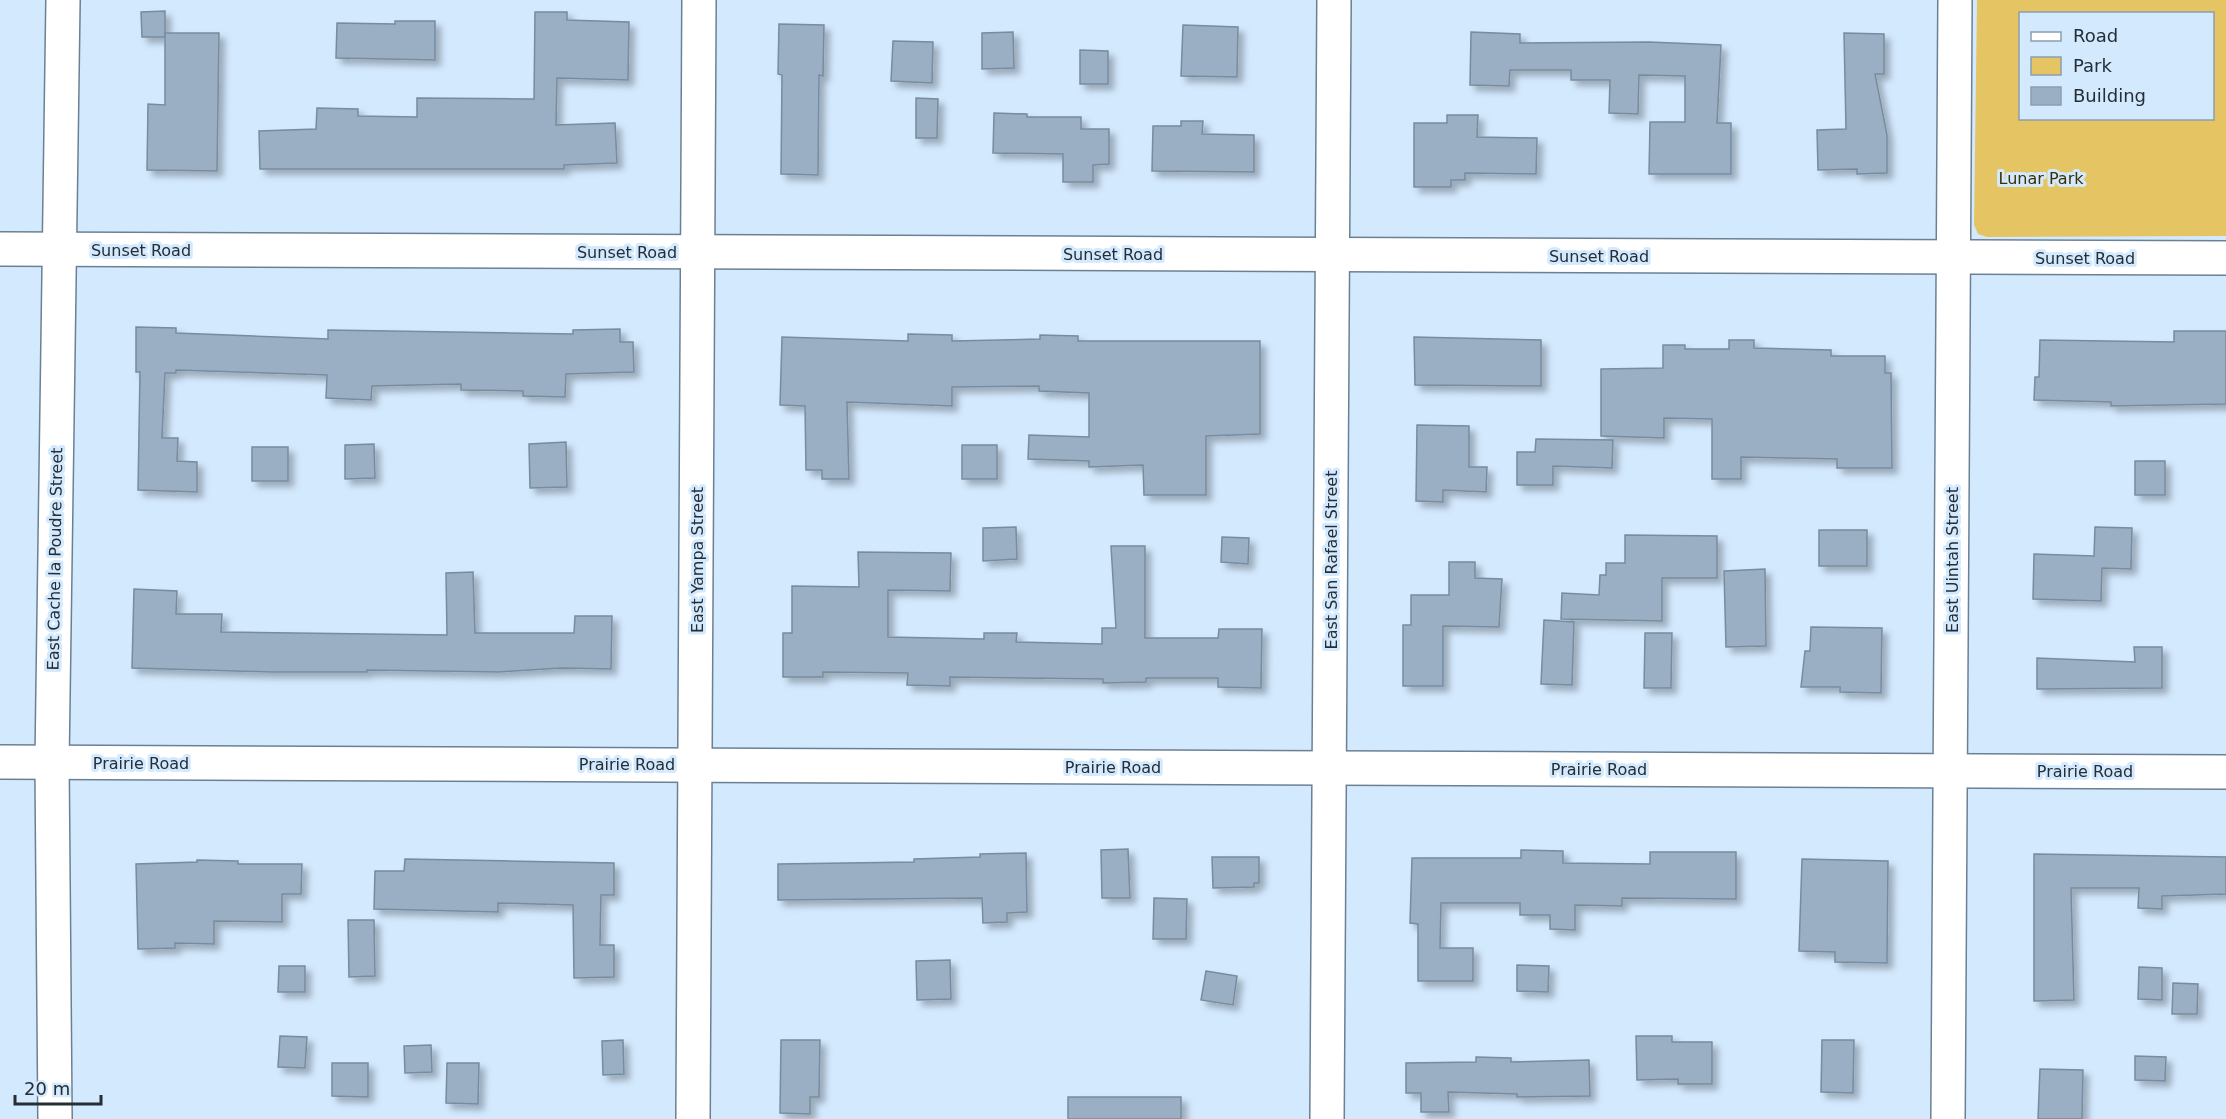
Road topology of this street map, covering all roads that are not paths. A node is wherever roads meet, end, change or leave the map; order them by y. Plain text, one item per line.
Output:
1 (63, 0) edge
2 (699, 0) edge
3 (1334, 0) edge
4 (1955, 0) edge
5 (0, 249) edge
6 (61, 249) junction
7 (698, 252) junction
8 (1333, 255) junction
9 (1954, 257) junction
10 (2226, 258) edge
11 (0, 762) edge
12 (52, 763) junction
13 (696, 764) junction
14 (1330, 767) junction
15 (1950, 771) junction
16 (2226, 772) edge
17 (55, 1119) edge
18 (693, 1119) edge
19 (1327, 1119) edge
20 (1948, 1119) edge

1 - 6 street, East Cache la Poudre Street
2 - 7 street, East Yampa Street
3 - 8 street, East San Rafael Street
4 - 9 street, East Uintah Street
5 - 6 street, Sunset Road
6 - 7 street, Sunset Road
6 - 12 street, East Cache la Poudre Street
7 - 8 street, Sunset Road
7 - 13 street, East Yampa Street
8 - 9 street, Sunset Road
8 - 14 street, East San Rafael Street
9 - 10 street, Sunset Road
9 - 15 street, East Uintah Street
11 - 12 street, Prairie Road
12 - 13 street, Prairie Road
12 - 17 street, East Cache la Poudre Street
13 - 14 street, Prairie Road
13 - 18 street, East Yampa Street
14 - 15 street, Prairie Road
14 - 19 street, East San Rafael Street
15 - 16 street, Prairie Road
15 - 20 street, East Uintah Street

